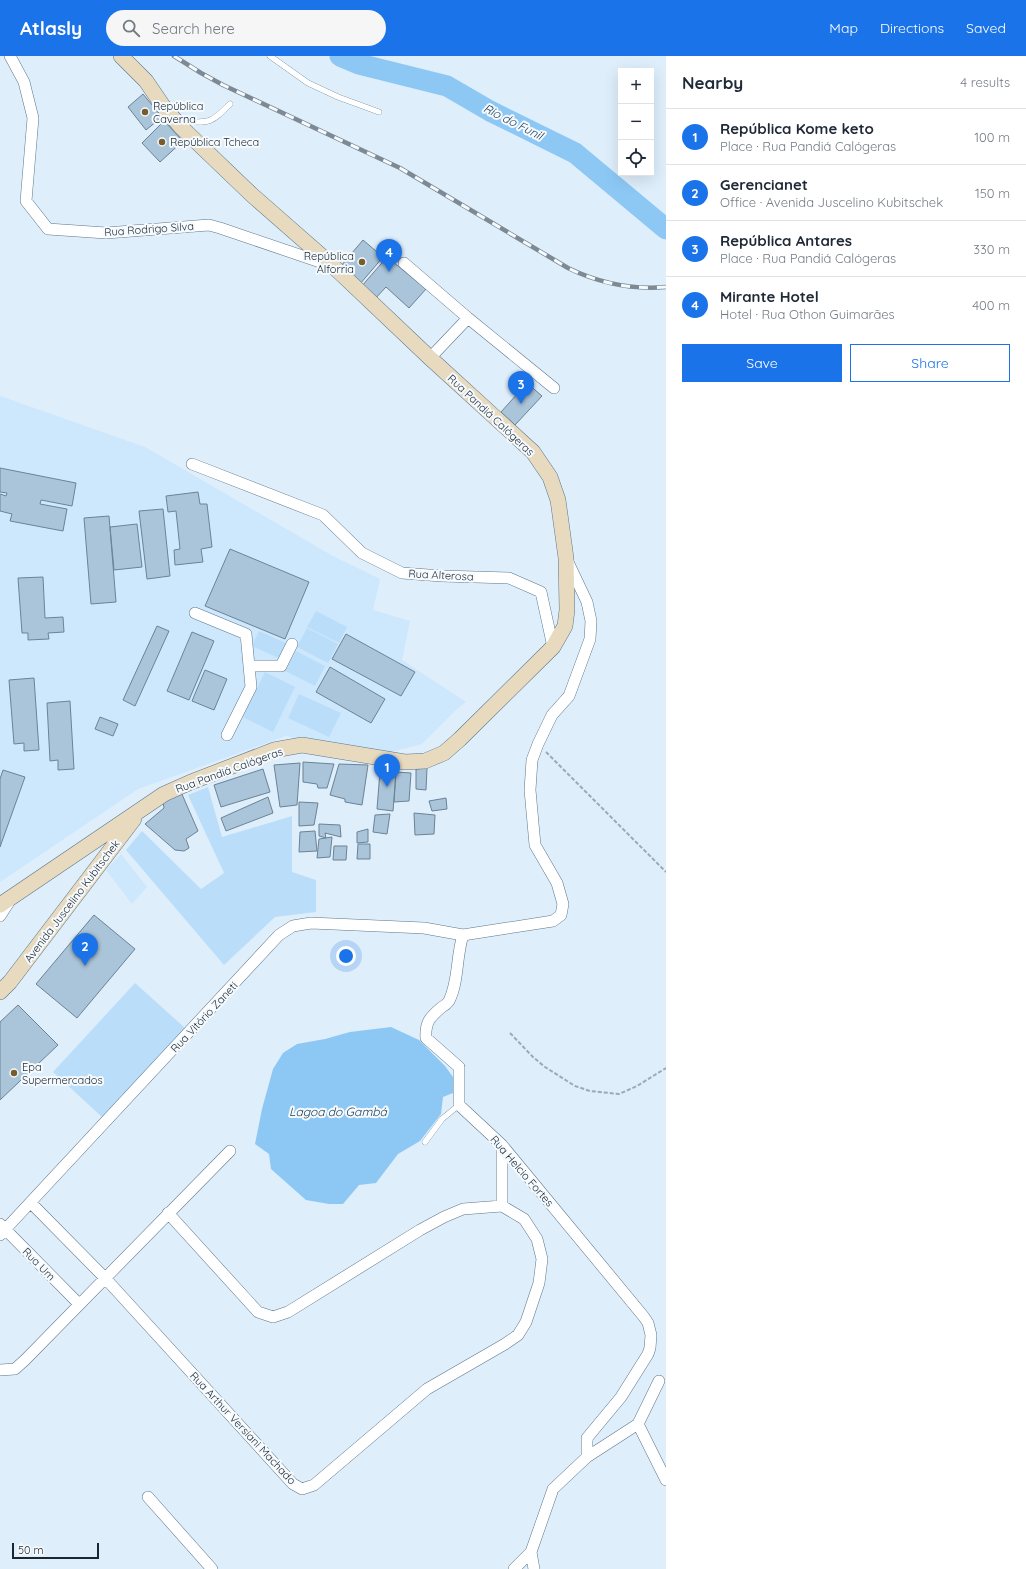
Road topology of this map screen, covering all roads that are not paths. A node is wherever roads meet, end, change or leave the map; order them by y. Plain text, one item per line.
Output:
1 (6, 56) edge
2 (10, 56) edge
3 (121, 56) edge
4 (270, 56) edge
5 (0, 62) edge
6 (230, 104) dead end
7 (379, 112) dead end
8 (180, 126) junction
9 (404, 263) dead end
10 (333, 266) junction
11 (468, 318) junction
12 (430, 358) junction
13 (554, 388) dead end
14 (192, 464) dead end
15 (566, 558) junction
16 (195, 613) dead end
17 (292, 644) dead end
18 (553, 648) junction
19 (249, 666) junction
20 (227, 735) dead end
21 (142, 809) junction
22 (6, 902) edge
23 (0, 916) edge
24 (463, 935) junction
25 (0, 992) edge
26 (459, 1105) junction
27 (425, 1142) dead end
28 (502, 1145) junction
29 (230, 1151) dead end
30 (31, 1203) junction
31 (502, 1206) junction
32 (168, 1212) junction
33 (2, 1229) edge
34 (106, 1279) junction
35 (79, 1304) junction
36 (0, 1370) edge
37 (659, 1381) dead end
38 (638, 1424) junction
39 (587, 1457) junction
40 (666, 1480) edge
41 (148, 1497) dead end
42 (531, 1552) junction
43 (212, 1569) edge
44 (514, 1569) edge
45 (534, 1569) edge

1 - 5 street
2 - 10 street, Rua Rodrigo Silva
3 - 8 street, Rua Pandiá Calógeras
4 - 7 lane
6 - 8 lane
8 - 10 street, Rua Pandiá Calógeras
9 - 11 street
10 - 12 street, Rua Pandiá Calógeras
11 - 12 street
11 - 13 street
12 - 15 street, Rua Pandiá Calógeras
14 - 18 street, Rua Alterosa
15 - 18 street, Rua Pandiá Calógeras
15 - 24 street
16 - 19 street
17 - 19 street
18 - 21 street, Rua Pandiá Calógeras
19 - 20 street
21 - 22 street, Rua Pandiá Calógeras
21 - 25 street, Avenida Juscelino Kubitschek
22 - 23 street
24 - 26 street
24 - 30 street, Rua Vitório Zaneti
26 - 27 lane
26 - 28 street, Rua Helcio Fortes
28 - 31 street
28 - 39 street, Rua Helcio Fortes
29 - 32 street
30 - 33 street, Rua Vitório Zaneti
30 - 34 street, Rua Arthur Versiani Machado
31 - 32 street
31 - 34 street, Rua Arthur Versiani Machado
32 - 34 street
33 - 35 street, Rua Um
34 - 35 street
35 - 36 street
37 - 38 street
38 - 39 street
38 - 40 street
39 - 42 street
41 - 43 street
42 - 44 street
42 - 45 street

